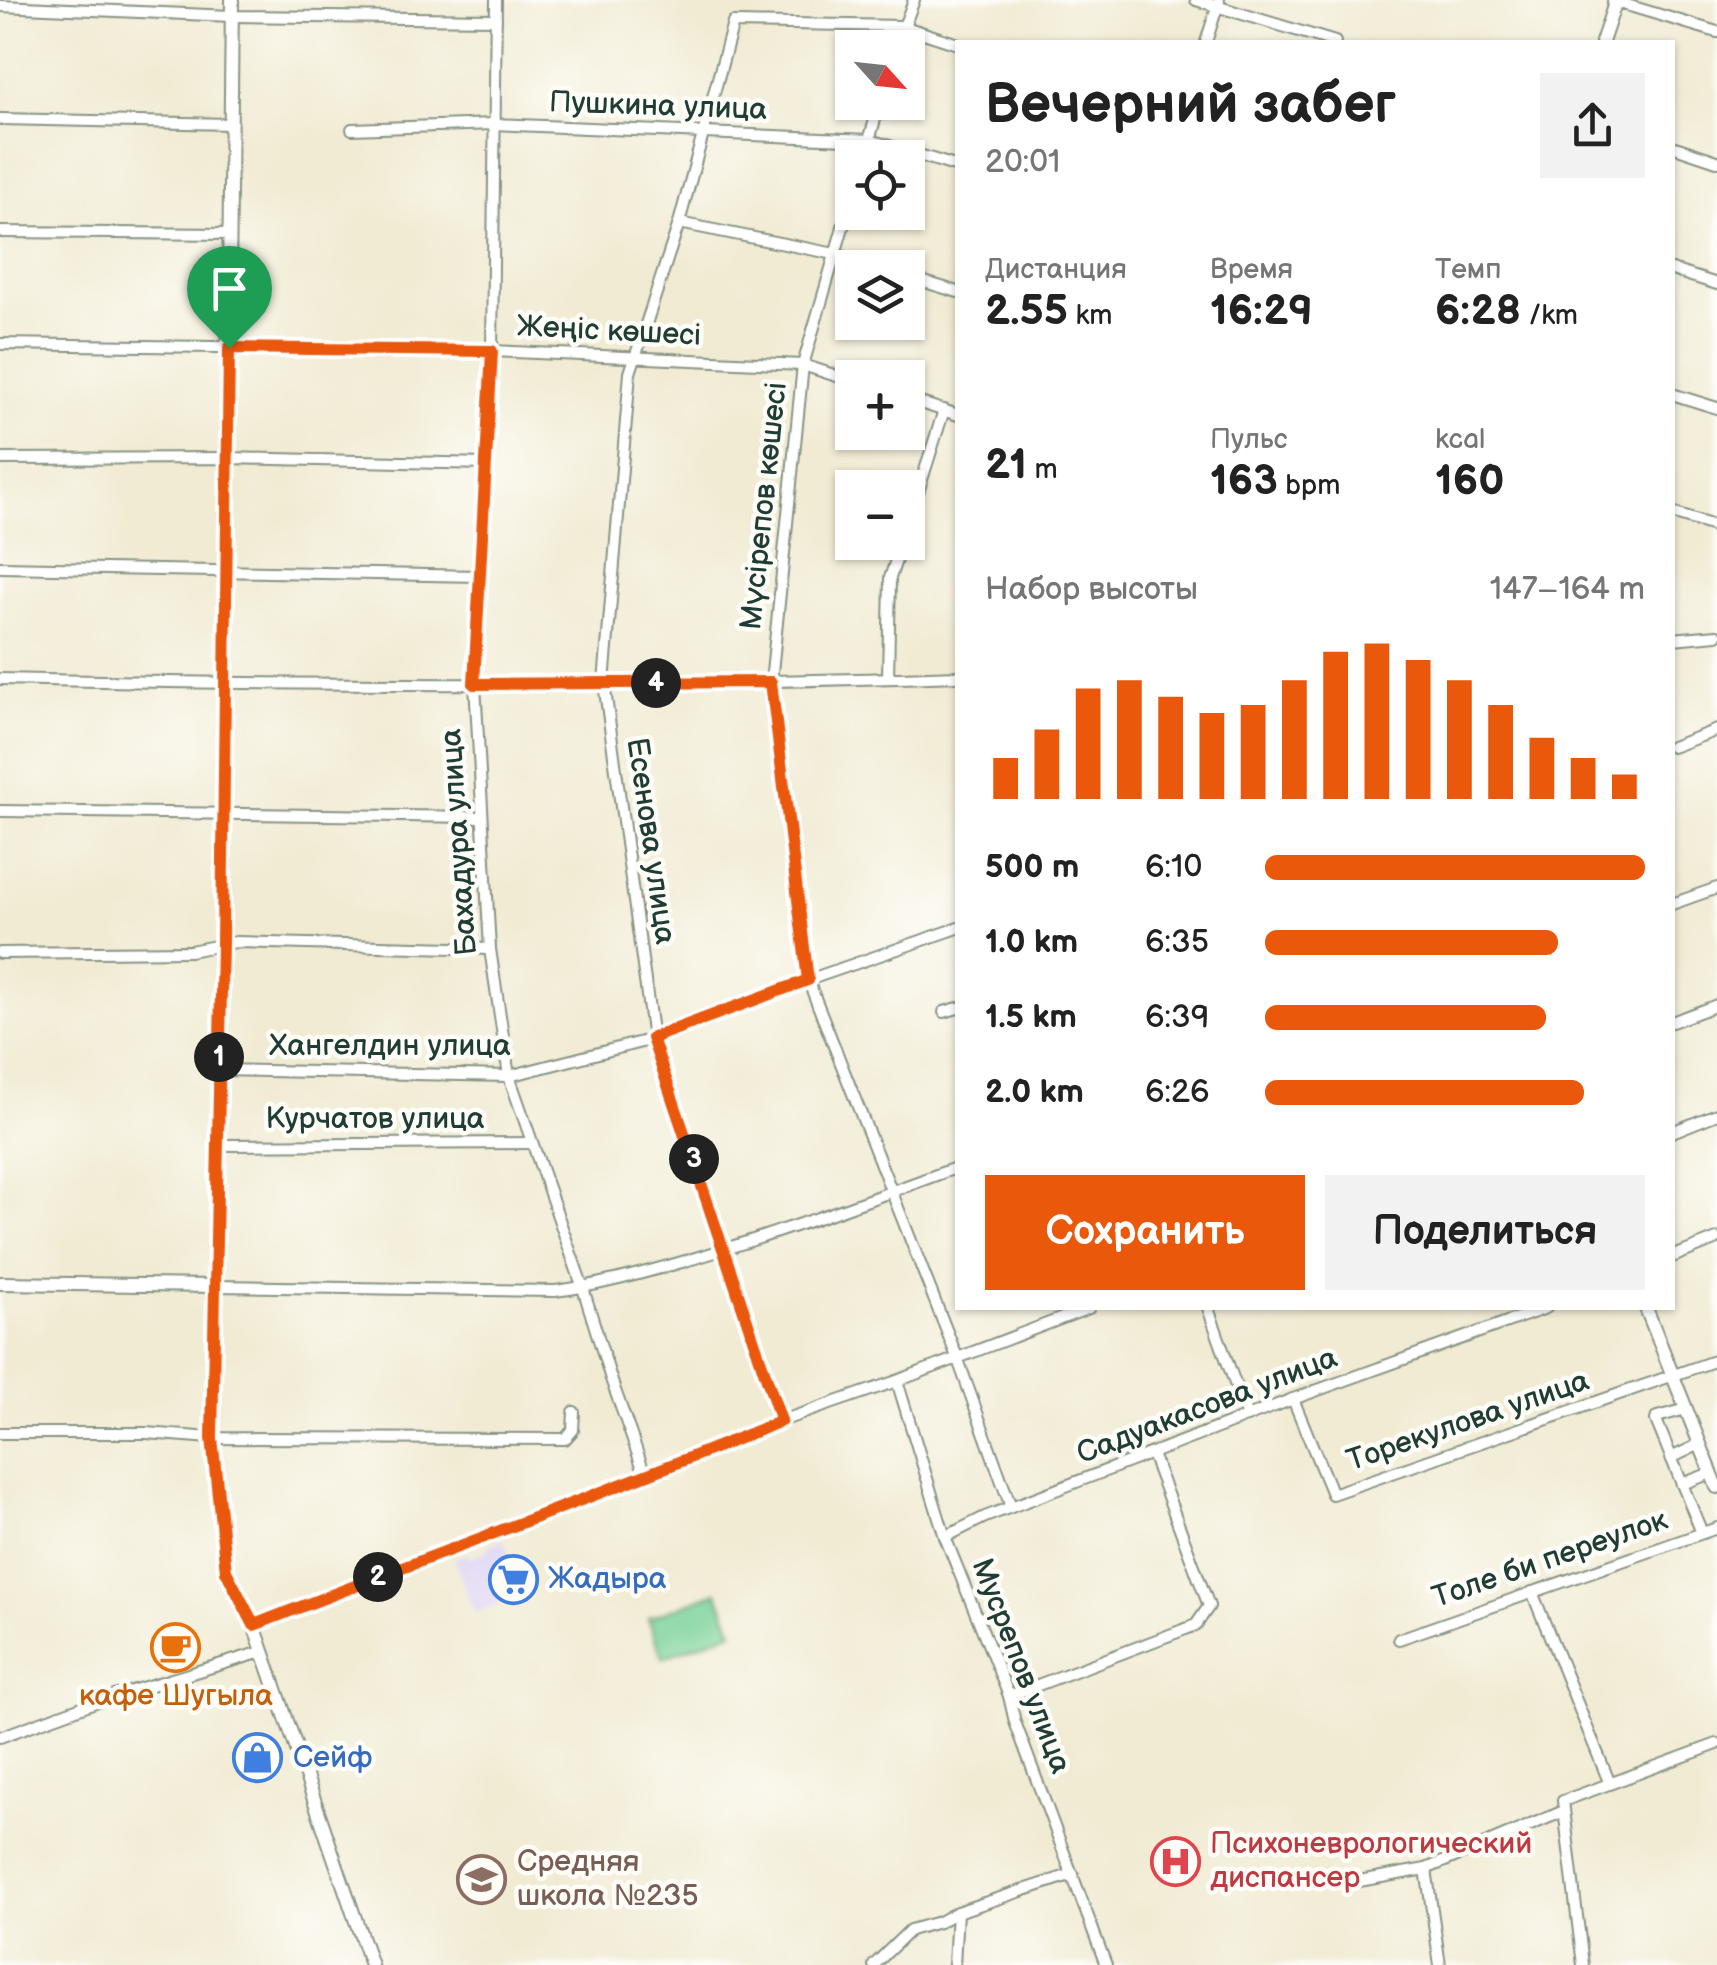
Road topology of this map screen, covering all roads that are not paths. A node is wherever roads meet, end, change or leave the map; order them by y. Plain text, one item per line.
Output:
1 (232, 0) edge
2 (496, 0) edge
3 (914, 0) edge
4 (1196, 0) edge
5 (1614, 1) edge
6 (1218, 3) edge
7 (0, 6) edge
8 (232, 16) junction
9 (496, 18) junction
10 (902, 26) junction
11 (901, 30) edge
12 (1717, 32) edge
13 (1207, 40) edge
14 (1329, 40) edge
15 (1603, 40) edge
16 (955, 43) edge
17 (0, 119) edge
18 (875, 120) edge
19 (231, 124) junction
20 (494, 124) junction
21 (352, 129) dead end
22 (703, 132) junction
23 (870, 140) joint
24 (1675, 147) edge
25 (925, 157) edge
26 (1717, 161) edge
27 (955, 166) edge
28 (679, 222) junction
29 (0, 232) edge
30 (230, 234) junction
31 (835, 254) joint
32 (1675, 271) edge
33 (925, 282) edge
34 (1717, 284) edge
35 (955, 291) edge
36 (0, 344) edge
37 (229, 348) junction
38 (492, 351) junction
39 (636, 358) junction
40 (803, 365) junction
41 (835, 375) edge
42 (1675, 395) edge
43 (925, 404) edge
44 (1717, 408) edge
45 (944, 410) junction
46 (955, 414) edge
47 (0, 458) edge
48 (228, 458) junction
49 (486, 464) junction
50 (925, 470) edge
51 (1675, 514) edge
52 (1717, 527) edge
53 (896, 560) edge
54 (0, 568) edge
55 (228, 571) junction
56 (480, 576) junction
57 (1717, 635) edge
58 (1675, 639) edge
59 (955, 676) edge
60 (888, 678) junction
61 (0, 680) edge
62 (771, 682) junction
63 (226, 684) junction
64 (474, 684) junction
65 (604, 684) junction
66 (1717, 730) edge
67 (1675, 746) edge
68 (0, 811) edge
69 (224, 814) junction
70 (481, 817) junction
71 (1717, 888) edge
72 (1675, 903) edge
73 (955, 929) edge
74 (222, 943) junction
75 (490, 950) junction
76 (0, 953) edge
77 (808, 980) junction
78 (1717, 1004) edge
79 (955, 1009) edge
80 (944, 1012) dead end
81 (1675, 1021) edge
82 (652, 1038) junction
83 (219, 1070) junction
84 (509, 1076) junction
85 (1717, 1114) edge
86 (1675, 1131) edge
87 (532, 1143) junction
88 (218, 1145) junction
89 (955, 1168) edge
90 (891, 1192) junction
91 (1717, 1239) edge
92 (724, 1250) junction
93 (1675, 1256) edge
94 (0, 1283) edge
95 (214, 1286) junction
96 (583, 1288) junction
97 (1084, 1310) edge
98 (1209, 1310) edge
99 (1540, 1310) edge
100 (1647, 1310) edge
101 (957, 1357) junction
102 (1717, 1360) edge
103 (1674, 1376) junction
104 (898, 1381) junction
105 (1293, 1399) junction
106 (1686, 1408) junction
107 (574, 1412) dead end
108 (1247, 1417) junction
109 (781, 1421) junction
110 (0, 1432) edge
111 (212, 1438) junction
112 (1700, 1444) junction
113 (1152, 1454) junction
114 (1671, 1458) junction
115 (1712, 1473) junction
116 (646, 1477) junction
117 (1682, 1484) junction
118 (1717, 1487) edge
119 (1012, 1507) junction
120 (1717, 1528) edge
121 (1702, 1533) junction
122 (945, 1537) junction
123 (1532, 1592) junction
124 (254, 1625) junction
125 (1399, 1638) dead end
126 (262, 1652) junction
127 (1009, 1696) junction
128 (0, 1737) edge
129 (1717, 1744) edge
130 (1610, 1784) junction
131 (1564, 1806) junction
132 (1426, 1869) junction
133 (1073, 1874) junction
134 (1359, 1882) dead end
135 (957, 1912) junction
136 (371, 1965) edge
137 (874, 1965) edge
138 (954, 1965) edge
139 (1106, 1965) edge
140 (1440, 1965) edge
141 (1583, 1965) edge

1 - 8 street
2 - 9 street, Бахадура улица
3 - 10 street
4 - 6 street
5 - 12 street
5 - 15 street
6 - 13 street
6 - 14 street
7 - 8 street
8 - 9 street
8 - 19 street
9 - 20 street, Бахадура улица
10 - 11 street
10 - 16 street
10 - 22 street, Есенова улица
17 - 19 street
18 - 23 street
19 - 30 street
20 - 21 street, Пушкина улица
20 - 22 street, Пушкина улица
20 - 38 street, Бахадура улица
22 - 23 street, Пушкина улица
22 - 28 street, Есенова улица
24 - 26 street
25 - 27 street, Пушкина улица
28 - 31 street
28 - 39 street, Есенова улица
29 - 30 street
30 - 37 street
31 - 40 street, Мүсірепов көшесі
32 - 34 street
33 - 35 street
36 - 37 street, Жеңіс көшесі
37 - 38 street, Жеңіс көшесі
37 - 48 street
38 - 39 street, Жеңіс көшесі
38 - 49 street, Бахадура улица
39 - 40 street, Жеңіс көшесі
39 - 65 street, Есенова улица
40 - 41 street, Жеңіс көшесі
40 - 62 street, Мүсірепов көшесі
42 - 44 street
43 - 45 street
45 - 46 street
45 - 50 street
47 - 48 street
48 - 49 street
48 - 55 street
49 - 56 street, Бахадура улица
51 - 52 street
53 - 60 street
54 - 55 street
55 - 56 street
55 - 63 street
56 - 64 street, Бахадура улица
57 - 58 street
59 - 60 street
60 - 62 street
61 - 63 street
62 - 65 street
62 - 77 street, Мүсірепов көшесі
63 - 64 street
63 - 69 street
64 - 65 street
64 - 70 street, Бахадура улица
65 - 82 street, Есенова улица
66 - 67 street
68 - 69 street
69 - 70 street
69 - 74 street
70 - 75 street, Бахадура улица
71 - 72 street
73 - 77 street, Хангелдин улица
74 - 75 street
74 - 76 street
74 - 83 street
75 - 84 street, Бахадура улица
77 - 82 street, Хангелдин улица
77 - 90 street, Мүсірепов көшесі
78 - 81 street
79 - 80 street
82 - 84 street, Хангелдин улица
82 - 92 street, Есенова улица
83 - 84 street, Хангелдин улица
83 - 88 street
84 - 87 street, Бахадура улица
85 - 86 street
87 - 88 street, Курчатов улица
87 - 96 street, Бахадура улица
88 - 95 street
89 - 90 street
90 - 92 street
90 - 101 street, Мүсірепов көшесі
91 - 93 street
92 - 96 street
92 - 109 street, Есенова улица
94 - 95 street
95 - 96 street
95 - 111 street
96 - 116 street, Бахадура улица
97 - 101 street
98 - 108 street
99 - 105 street, Садуакасова улица
100 - 103 street
101 - 104 street
101 - 119 street, Мүсірепов көшесі
102 - 103 street, Торекулова улица
103 - 105 street, Торекулова улица
103 - 106 street
104 - 109 street
104 - 122 street, Мусрепов улица
105 - 108 street, Садуакасова улица
106 - 112 street
106 - 114 street
107 - 111 street
108 - 113 street, Садуакасова улица
109 - 116 street
110 - 111 street
111 - 124 street
112 - 114 street
112 - 115 street
113 - 119 street, Садуакасова улица
113 - 127 street
114 - 117 street
115 - 117 street
115 - 118 street
116 - 124 street
117 - 121 street
119 - 122 street, Садуакасова улица
120 - 121 street, Толе би переулок
121 - 123 street, Толе би переулок
122 - 127 street, Мусрепов улица
123 - 125 street, Толе би переулок
123 - 130 street
124 - 126 street
126 - 128 street
126 - 136 street
127 - 133 street, Мусрепов улица
129 - 130 street
130 - 131 street
131 - 132 street
131 - 141 street
132 - 134 street
132 - 140 street
133 - 135 street
133 - 139 street, Мусрепов улица
135 - 137 street
135 - 138 street

